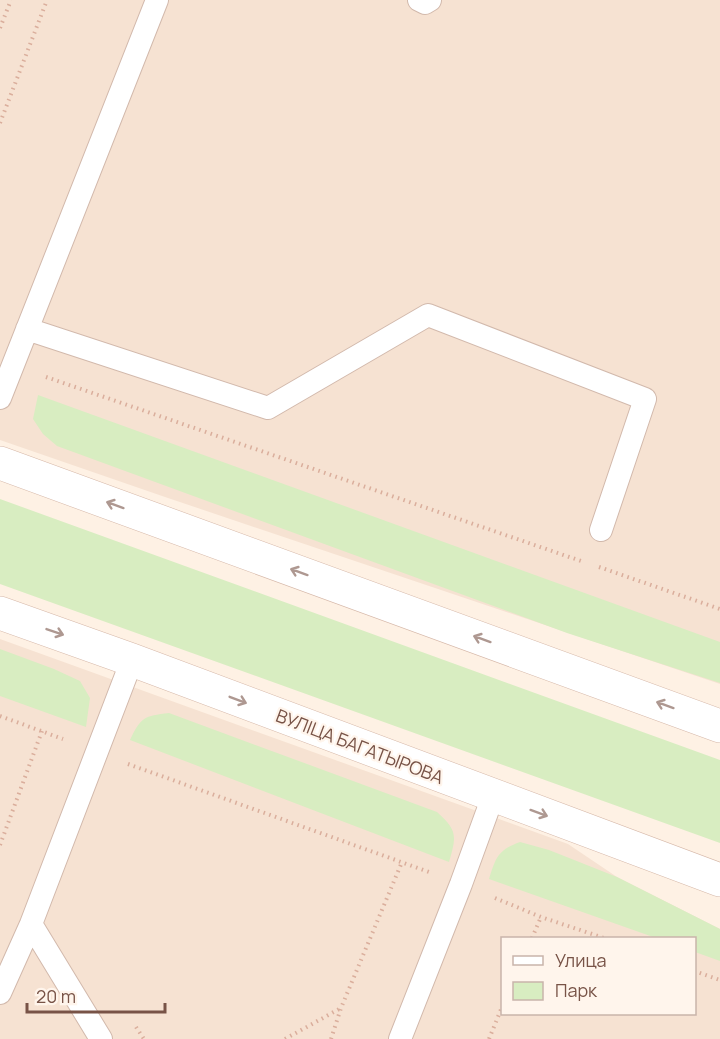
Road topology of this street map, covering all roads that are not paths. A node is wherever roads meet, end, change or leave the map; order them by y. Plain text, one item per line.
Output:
1 (157, 0) edge
2 (419, 0) edge
3 (430, 0) edge
4 (27, 329) junction
5 (0, 398) edge
6 (0, 463) edge
7 (601, 530) dead end
8 (0, 613) edge
9 (132, 660) junction
10 (720, 726) edge
11 (493, 796) junction
12 (720, 880) edge
13 (31, 924) junction
14 (0, 993) edge
15 (101, 1039) edge
16 (400, 1039) edge

1 - 4 lane
2 - 3 lane
4 - 5 lane
4 - 7 lane
10 -> 6 street
8 -> 9 street, ВУЛІЦА БАГАТЫРОВА
9 -> 11 street, ВУЛІЦА БАГАТЫРОВА
9 - 13 lane
11 -> 12 street, ВУЛІЦА БАГАТЫРОВА
11 - 16 lane
13 - 14 lane
13 - 15 lane

